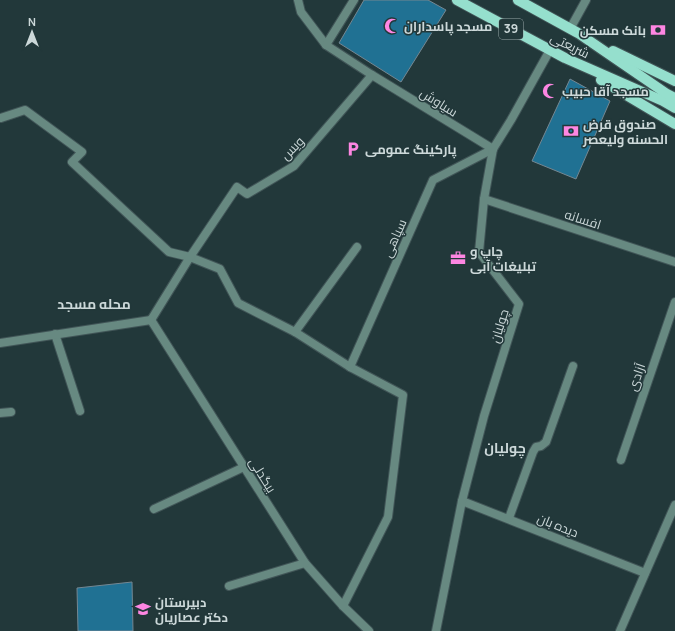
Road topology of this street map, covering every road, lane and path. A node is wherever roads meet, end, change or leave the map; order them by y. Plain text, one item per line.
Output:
1 (298, 0) edge
2 (354, 0) edge
3 (457, 0) edge
4 (518, 0) edge
5 (586, 0) edge
6 (574, 31) junction
7 (326, 45) junction
8 (550, 50) junction
9 (565, 58) junction
10 (372, 75) junction
11 (675, 81) edge
12 (675, 98) edge
13 (675, 108) edge
14 (0, 118) edge
15 (675, 124) edge
16 (493, 150) junction
17 (484, 199) junction
18 (357, 247) dead end
19 (190, 257) junction
20 (675, 262) edge
21 (675, 302) edge
22 (151, 320) junction
23 (296, 332) junction
24 (55, 334) junction
25 (0, 343) edge
26 (573, 366) dead end
27 (350, 367) junction
28 (80, 411) dead end
29 (11, 412) dead end
30 (0, 413) edge
31 (621, 460) dead end
32 (244, 467) junction
33 (462, 501) junction
34 (675, 505) edge
35 (154, 509) dead end
36 (509, 518) junction
37 (305, 563) junction
38 (645, 573) junction
39 (229, 586) dead end
40 (343, 606) junction
41 (370, 631) edge
42 (436, 631) edge
43 (620, 631) edge

1 - 7 lane
2 - 7 lane
3 - 8 main road, شریعتی / 39
4 - 6 main road, شریعتی / 39
5 - 6 lane
6 - 11 main road
6 - 12 main road, شریعتی / 39
7 - 10 lane
8 - 9 main road, شریعتی / 39
8 - 16 lane, چولیان
9 - 13 main road, شریعتی / 39
9 - 15 main road
10 - 16 lane, سیاوش
10 - 19 lane, ویس
14 - 19 lane
16 - 17 lane, چولیان
16 - 27 lane, سپاهی
17 - 20 lane, افسانه
17 - 33 lane, چولیان
18 - 23 lane
19 - 22 lane
19 - 23 lane
21 - 31 lane, آزادی
22 - 24 lane
22 - 32 lane, بیگدلی
23 - 27 lane
24 - 25 lane
24 - 28 lane
26 - 36 lane
27 - 40 lane
29 - 30 lane
32 - 35 lane
32 - 37 lane, بیگدلی
33 - 36 lane, دیده بان
33 - 42 lane, چولیان
34 - 38 lane
36 - 38 lane, دیده بان
37 - 39 lane
37 - 40 lane, بیگدلی
38 - 43 lane
40 - 41 lane, بیگدلی

